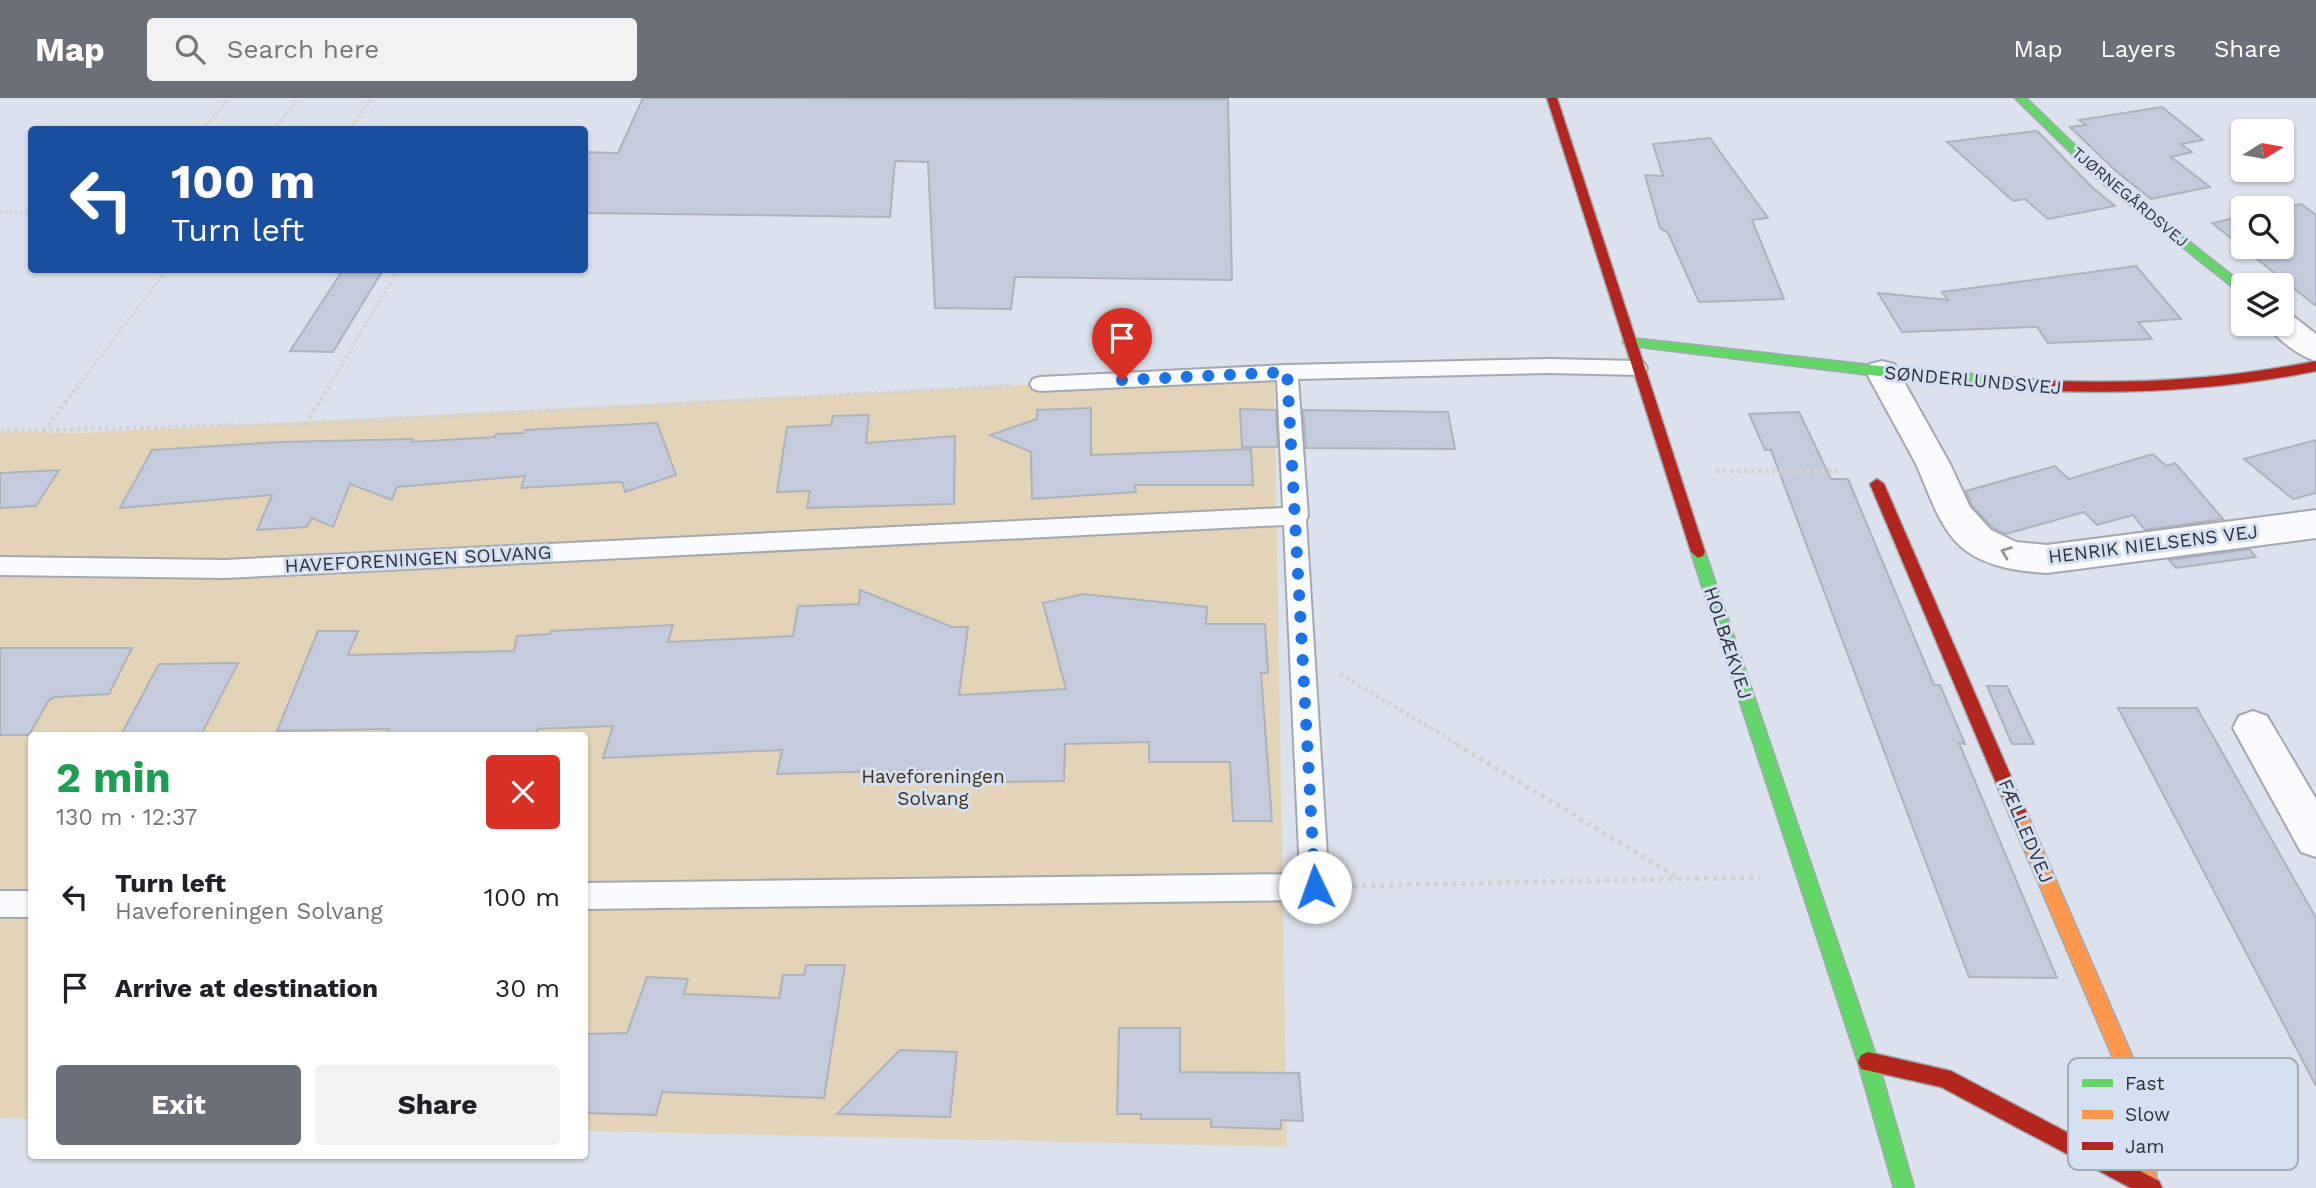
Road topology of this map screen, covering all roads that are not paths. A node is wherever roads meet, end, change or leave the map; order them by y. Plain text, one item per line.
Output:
1 (1552, 98) edge
2 (2020, 98) edge
3 (2231, 282) edge
4 (2294, 333) edge
5 (1630, 342) junction
6 (2316, 350) edge
7 (2316, 366) edge
8 (1637, 368) junction
9 (1287, 372) junction
10 (1882, 372) junction
11 (1040, 384) road end
12 (1877, 484) road end
13 (1297, 516) junction
14 (2316, 524) edge
15 (0, 566) edge
16 (2253, 728) dead end
17 (2316, 838) edge
18 (588, 896) edge
19 (0, 904) edge
20 (28, 904) edge
21 (2123, 1058) edge
22 (1868, 1062) junction
23 (2068, 1144) edge
24 (2118, 1170) edge
25 (2150, 1187) edge
26 (1904, 1188) edge

1 - 5 street, HOLBÆKVEJ
2 - 3 street, TJØRNEGÅRDSVEJ
4 - 6 street
5 - 8 street, HOLBÆKVEJ
5 - 10 street, SØNDERLUNDSVEJ
7 - 10 street, SØNDERLUNDSVEJ
8 - 9 lane
8 - 22 street, HOLBÆKVEJ
9 - 11 lane
9 - 13 lane
14 -> 10 street, HENRIK NIELSENS VEJ
12 - 21 street, FÆLLEDVEJ
13 - 15 lane, HAVEFORENINGEN SOLVANG
13 - 18 lane
16 - 17 street
19 - 20 lane
22 - 23 street, FÆLLEDVEJ
22 - 26 street, HOLBÆKVEJ
24 - 25 street, FÆLLEDVEJ

